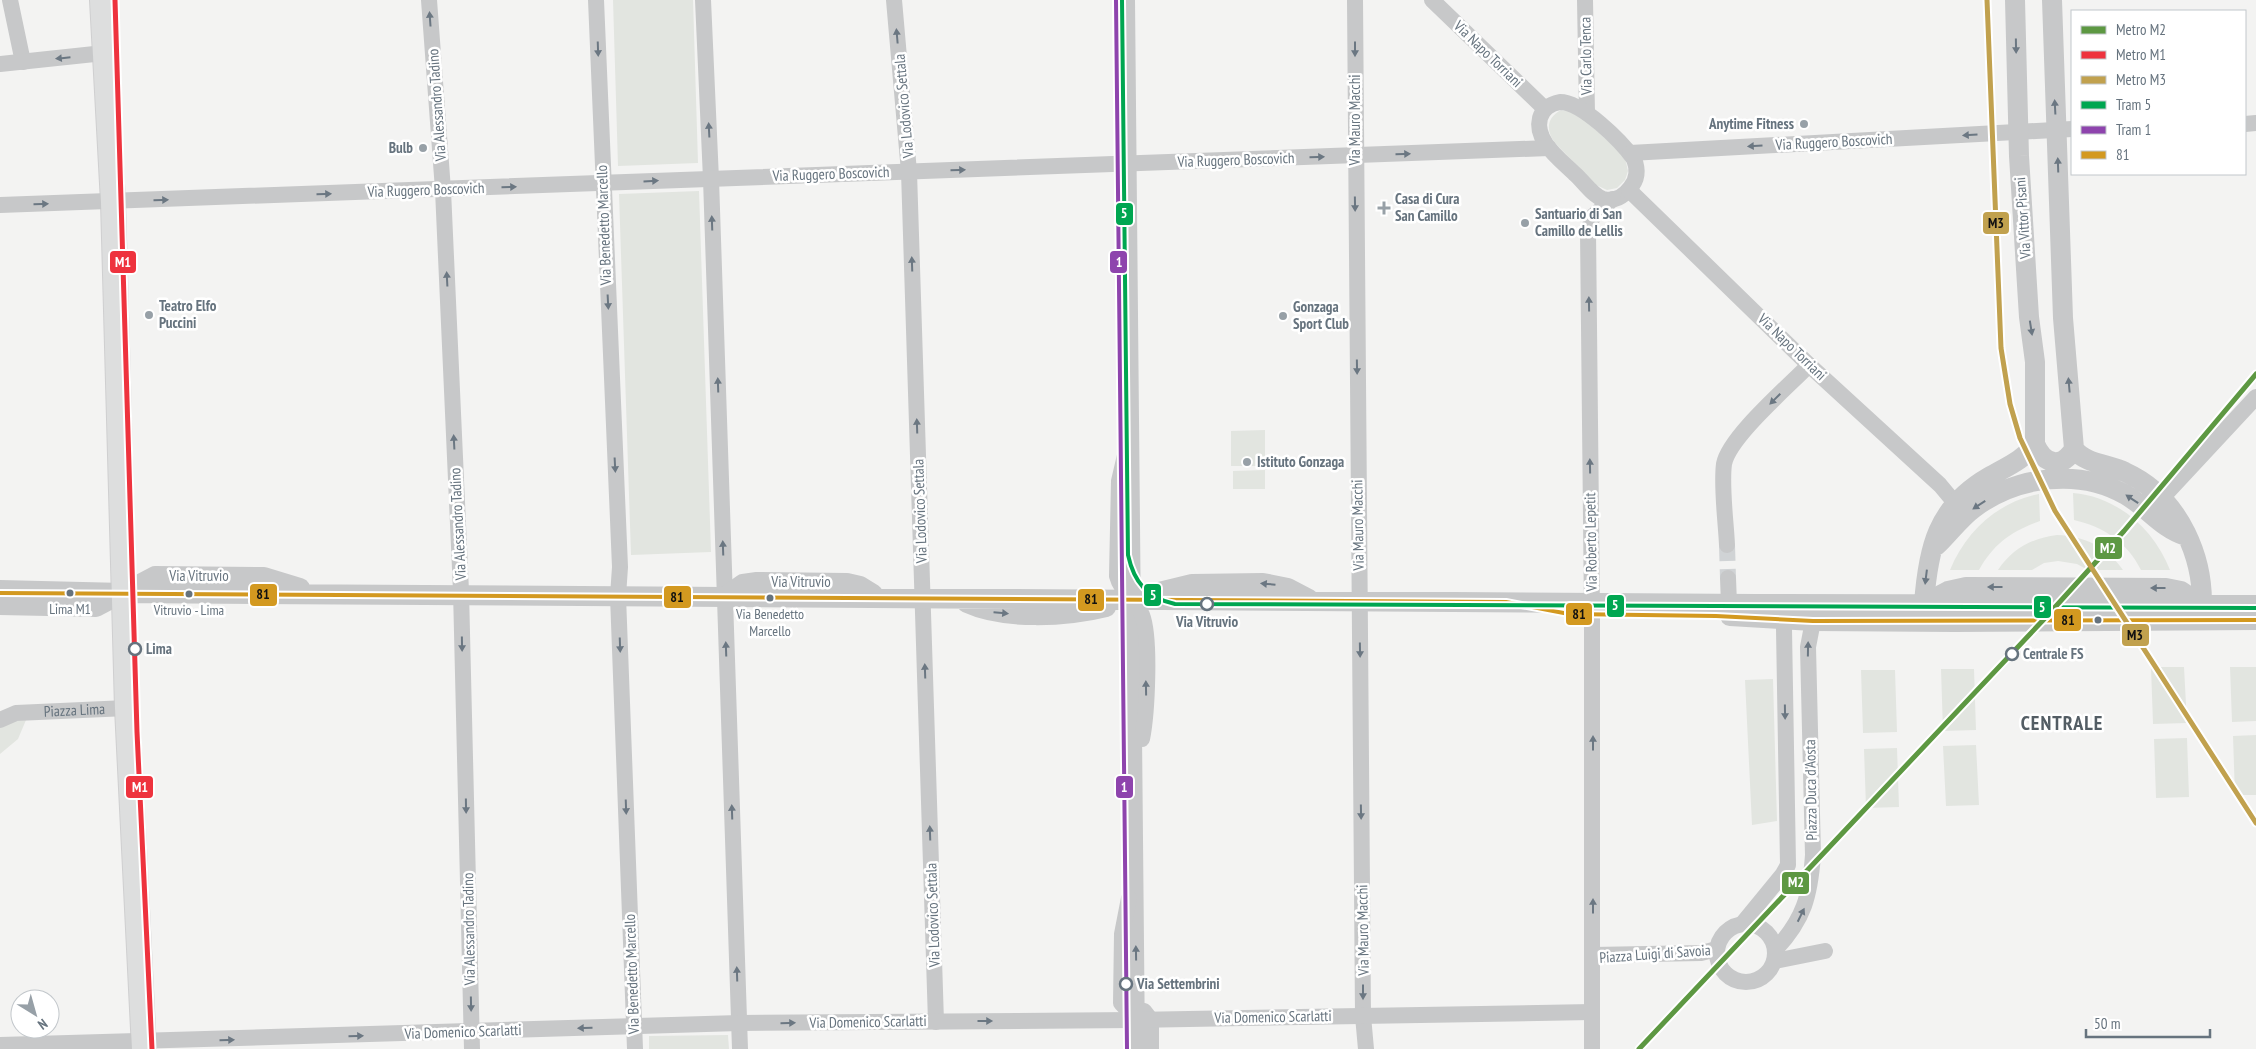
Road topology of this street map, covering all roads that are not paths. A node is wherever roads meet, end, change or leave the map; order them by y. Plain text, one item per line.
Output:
1 (10, 0) edge
2 (102, 0) edge
3 (429, 0) edge
4 (596, 0) edge
5 (703, 0) edge
6 (894, 0) edge
7 (1126, 0) edge
8 (1355, 0) edge
9 (1432, 0) edge
10 (1585, 0) edge
11 (2015, 0) edge
12 (2052, 0) edge
13 (104, 53) junction
14 (23, 62) junction
15 (0, 64) edge
16 (1544, 108) junction
17 (1587, 113) junction
18 (2046, 131) edge
19 (1549, 148) junction
20 (1630, 153) junction
21 (1354, 156) junction
22 (1129, 163) junction
23 (910, 172) junction
24 (711, 178) junction
25 (603, 184) junction
26 (443, 190) junction
27 (1629, 190) junction
28 (1613, 199) junction
29 (112, 202) junction
30 (0, 205) edge
31 (1809, 365) junction
32 (2256, 397) edge
33 (2035, 440) junction
34 (2073, 441) junction
35 (2162, 498) junction
36 (1955, 503) junction
37 (2186, 536) junction
38 (1727, 545) tunnel mouth
39 (1932, 550) junction
40 (1728, 578) tunnel mouth
41 (0, 591) edge
42 (122, 594) junction
43 (461, 595) junction
44 (618, 596) junction
45 (724, 597) junction
46 (923, 597) junction
47 (1133, 600) junction
48 (1359, 601) junction
49 (1924, 604) junction
50 (0, 605) edge
51 (2256, 605) edge
52 (1592, 608) junction
53 (1729, 610) junction
54 (1789, 612) junction
55 (2202, 613) junction
56 (2256, 620) edge
57 (1813, 621) junction
58 (1938, 622) junction
59 (127, 708) junction
60 (0, 720) edge
61 (1135, 879) junction
62 (1742, 924) junction
63 (1717, 949) junction
64 (1825, 951) dead end
65 (1593, 955) junction
66 (1775, 955) junction
67 (1592, 1012) junction
68 (1363, 1016) junction
69 (1144, 1020) junction
70 (936, 1022) junction
71 (739, 1023) junction
72 (634, 1027) junction
73 (472, 1032) junction
74 (308, 1043) edge
75 (0, 1045) edge
76 (144, 1046) edge
77 (472, 1049) edge
78 (635, 1049) edge
79 (740, 1049) edge
80 (1137, 1049) edge
81 (1151, 1049) edge
82 (1366, 1049) edge
83 (1592, 1049) edge

1 - 14 street
2 - 13 main road, Piazza Lima
26 -> 3 street, Via Alessandro Tadino
4 -> 25 street, Via Benedetto Marcello
24 -> 5 street
23 -> 6 street, Via Lodovico Settala
7 - 22 street
8 -> 21 street, Via Mauro Macchi
9 - 16 street, Via Napo Torriani
10 - 17 street, Via Carlo Tenca
11 -> 18 street, Via Vittor Pisani
18 -> 12 street, Via Vittor Pisani
13 -> 14 street
13 - 29 main road, Piazza Lima
14 - 15 street
16 - 17 street
16 - 19 street
17 - 20 street
18 -> 20 street, Via Ruggero Boscovich
18 -> 33 street, Via Vittor Pisani
34 -> 18 street, Via Vittor Pisani
21 -> 19 street, Via Ruggero Boscovich
19 - 28 street
20 - 27 street
22 -> 21 street, Via Ruggero Boscovich
21 -> 48 street, Via Mauro Macchi
23 -> 22 street, Via Ruggero Boscovich
22 - 47 street
23 - 24 street, Via Ruggero Boscovich
46 -> 23 street, Via Lodovico Settala
25 -> 24 street, Via Ruggero Boscovich
45 -> 24 street
26 -> 25 street, Via Ruggero Boscovich
25 -> 44 street, Via Benedetto Marcello
29 -> 26 street, Via Ruggero Boscovich
43 -> 26 street, Via Alessandro Tadino
27 - 28 street, Via Roberto Lepetit
27 - 31 street, Via Napo Torriani
52 -> 28 street, Via Roberto Lepetit
30 -> 29 street, Via Ruggero Boscovich
29 - 42 main road, Piazza Lima
31 - 36 street, Via Napo Torriani
31 -> 38 street
32 - 35 street
33 - 34 street
33 - 36 street
34 - 35 street
35 - 37 street
36 - 39 street
37 -> 39 street
37 - 55 street
39 -> 49 street
40 - 53 street
41 - 42 street
42 - 43 street, Via Vitruvio
42 - 50 street, Via Vitruvio
42 - 59 main road, Piazza Lima
43 - 44 street, Via Vitruvio
43 -> 73 street, Via Alessandro Tadino
44 - 45 street, Via Vitruvio
44 -> 72 street, Via Benedetto Marcello
45 - 46 street, Via Vitruvio
71 -> 45 street
46 - 47 street, Via Vitruvio
70 -> 46 street, Via Lodovico Settala
47 - 48 street, Via Vitruvio
47 - 61 street
48 - 52 street, Via Vitruvio
48 -> 68 street, Via Mauro Macchi
49 - 54 street
49 - 55 street
49 - 58 street
51 - 55 street
52 - 53 street, Via Vitruvio
65 -> 52 street, Via Roberto Lepetit
53 - 54 street
54 - 57 street
54 -> 62 street, Piazza Duca d'Aosta
55 - 56 street
55 - 58 street
57 - 58 street
66 -> 57 street, Piazza Duca d'Aosta
59 - 60 street, Piazza Lima
59 - 76 main road
69 -> 61 street
61 - 69 street
62 - 63 street, Piazza Luigi di Savoia
62 - 66 street
63 - 65 street, Piazza Luigi di Savoia
63 - 66 street, Piazza Luigi di Savoia
64 - 66 street
65 - 67 street, Piazza Luigi di Savoia
67 - 68 street, Via Domenico Scarlatti
67 - 83 street, Piazza Luigi di Savoia
68 - 69 street, Via Domenico Scarlatti
68 - 82 street, Via Mauro Macchi
70 -> 69 street, Via Domenico Scarlatti
69 - 80 street
69 - 81 street
71 -> 70 street, Via Domenico Scarlatti
71 - 72 street, Via Domenico Scarlatti
71 - 79 street
72 -> 73 street, Via Domenico Scarlatti
72 - 78 street, Via Benedetto Marcello
74 -> 73 street, Via Domenico Scarlatti
73 - 77 street, Via Alessandro Tadino
76 -> 74 street, Via Domenico Scarlatti
75 - 76 street, Via Domenico Scarlatti

